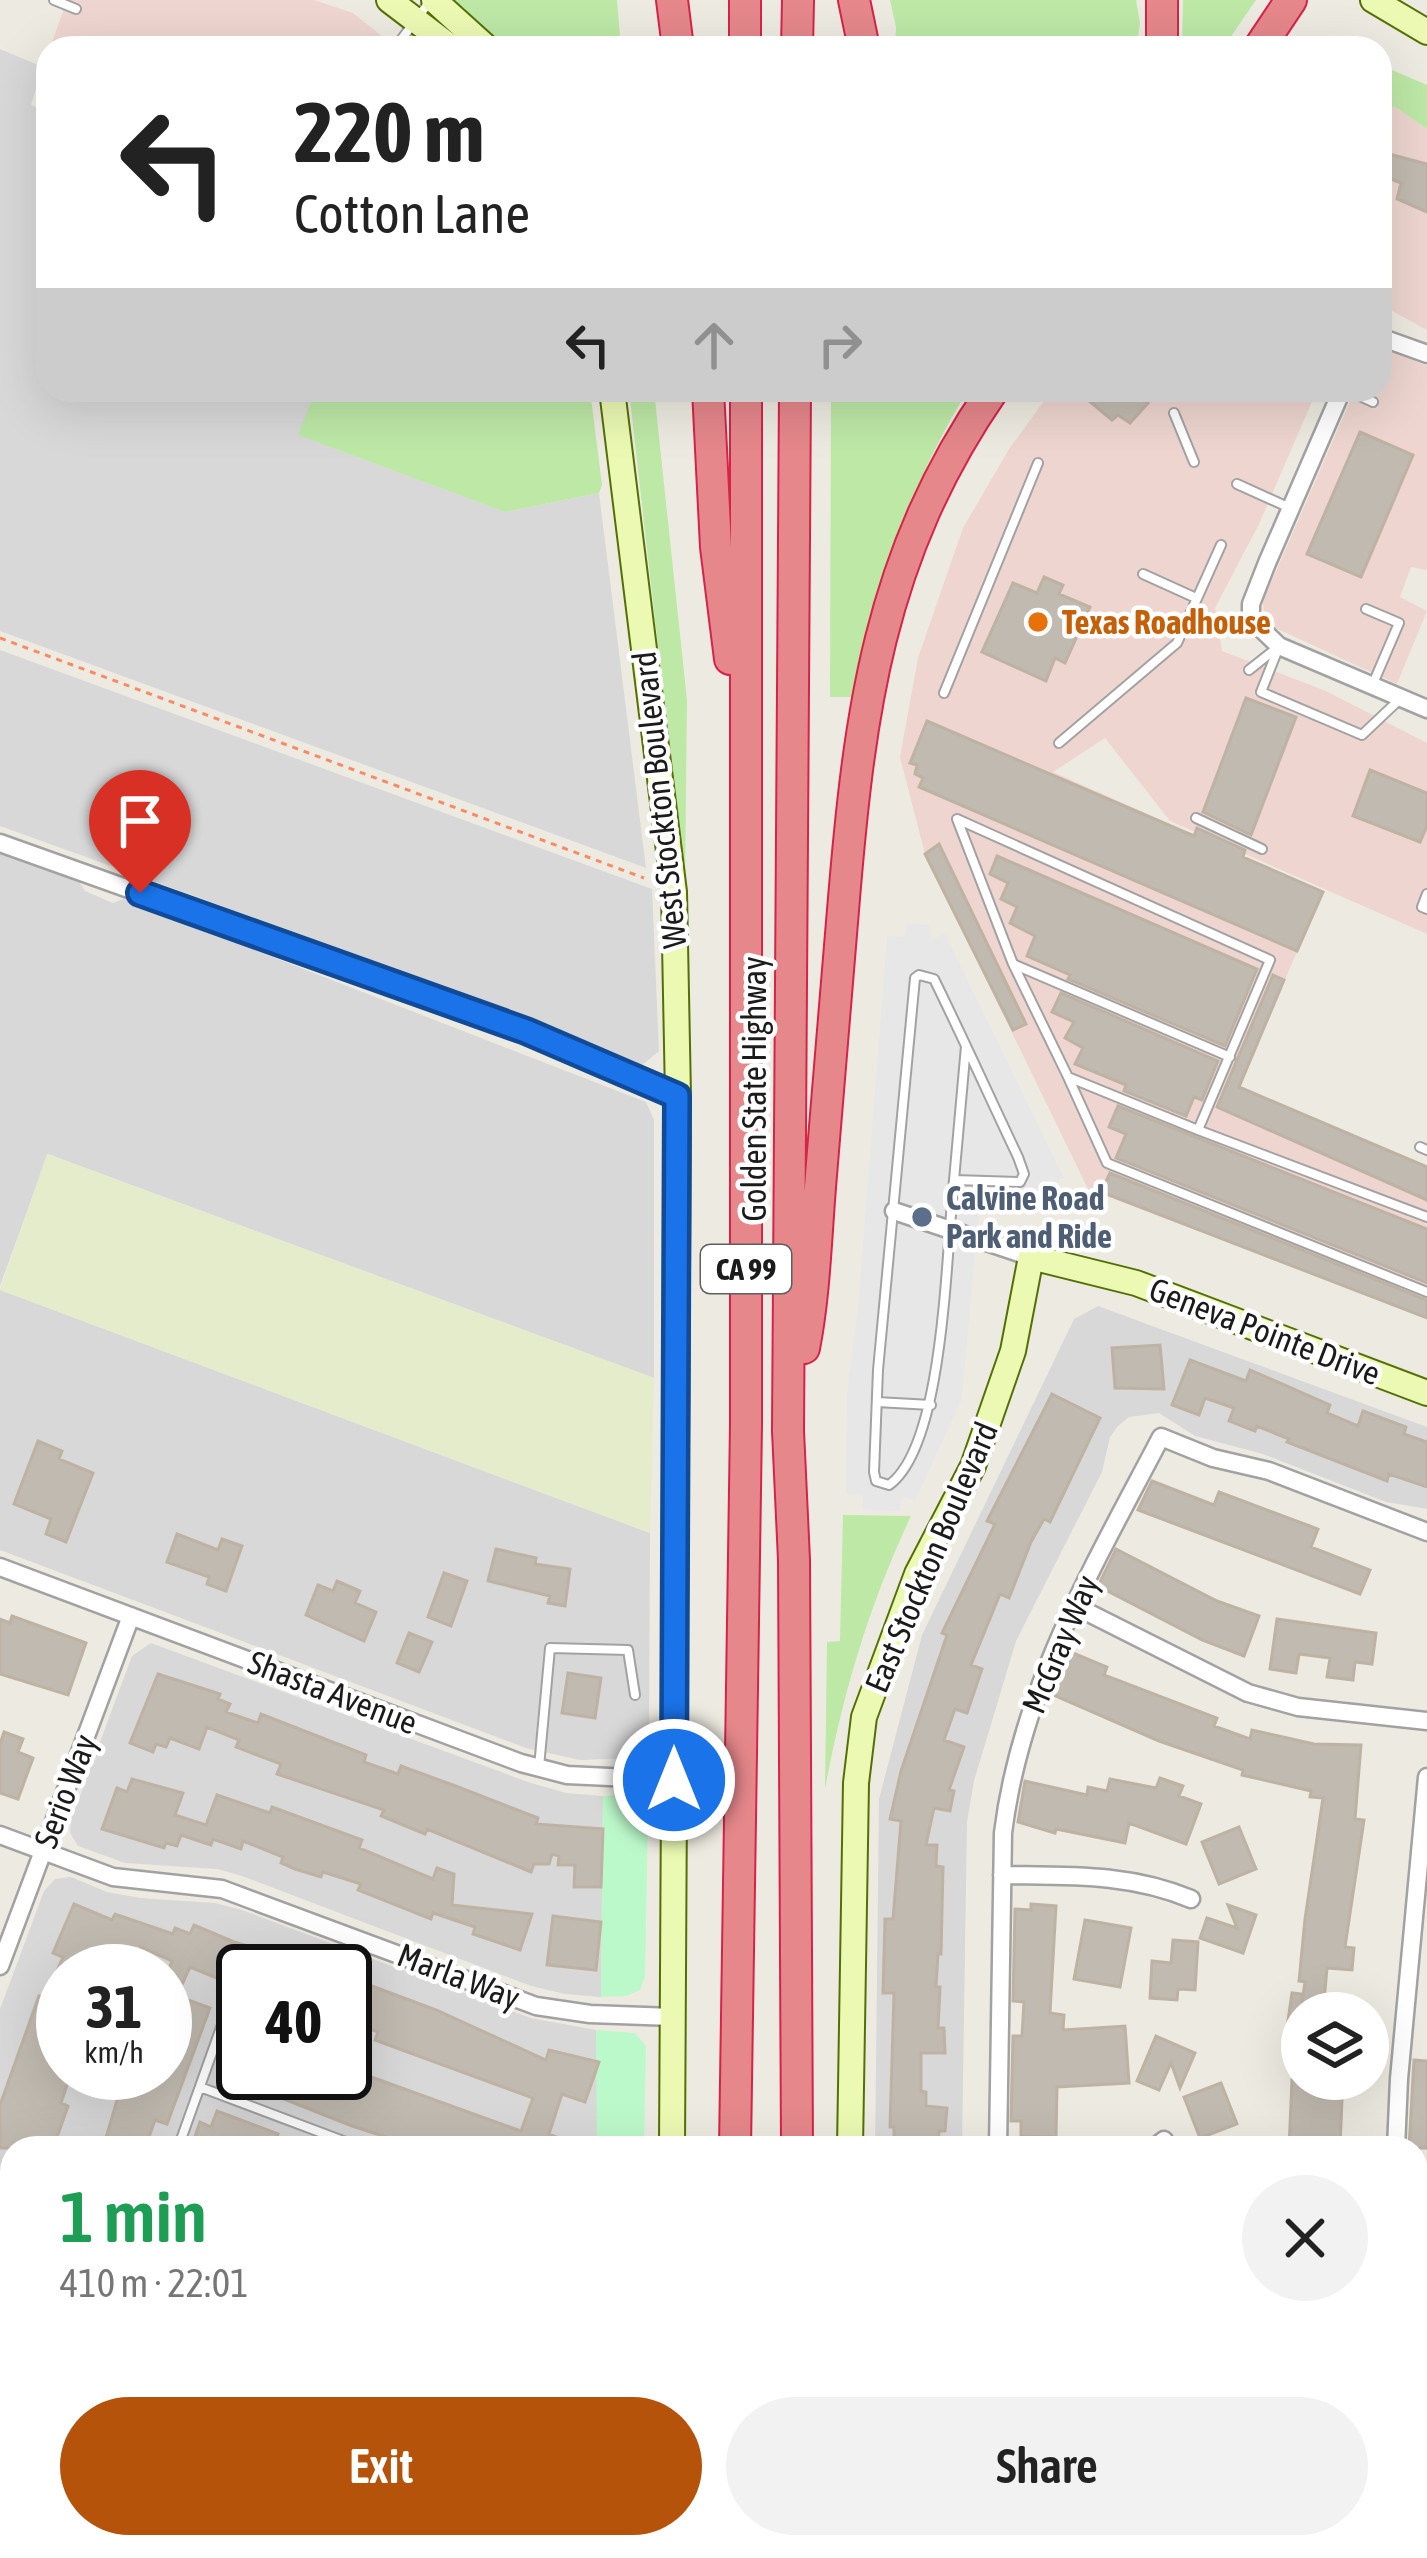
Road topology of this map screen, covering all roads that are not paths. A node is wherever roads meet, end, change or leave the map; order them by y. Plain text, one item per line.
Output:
1 (54, 0) edge
2 (388, 0) edge
3 (672, 0) edge
4 (745, 0) edge
5 (798, 0) edge
6 (854, 0) edge
7 (1162, 0) edge
8 (1291, 0) edge
9 (1373, 0) edge
10 (427, 6) edge
11 (76, 8) dead end
12 (1427, 32) edge
13 (404, 36) edge
14 (445, 36) edge
15 (470, 36) edge
16 (676, 36) edge
17 (745, 36) edge
18 (797, 36) edge
19 (862, 36) edge
20 (1162, 36) edge
21 (1267, 36) edge
22 (1392, 341) edge
23 (1427, 354) edge
24 (613, 402) edge
25 (709, 402) edge
26 (746, 402) edge
27 (795, 402) edge
28 (985, 402) edge
29 (1339, 402) edge
30 (1174, 413) dead end
31 (1194, 462) dead end
32 (1038, 463) dead end
33 (1237, 484) dead end
34 (1291, 508) junction
35 (1221, 545) dead end
36 (1143, 574) dead end
37 (1196, 598) junction
38 (1366, 609) dead end
39 (1279, 646) junction
40 (1249, 670) dead end
41 (1372, 686) junction
42 (944, 693) dead end
43 (1401, 698) junction
44 (1427, 709) edge
45 (1059, 743) dead end
46 (747, 784) junction
47 (1196, 818) dead end
48 (0, 843) edge
49 (1262, 850) dead end
50 (1427, 894) edge
51 (1427, 909) edge
52 (1013, 964) junction
53 (966, 1046) junction
54 (1230, 1057) junction
55 (1068, 1077) junction
56 (677, 1096) junction
57 (1198, 1130) junction
58 (954, 1180) junction
59 (893, 1211) junction
60 (1427, 1217) edge
61 (948, 1229) junction
62 (1031, 1257) junction
63 (1427, 1292) edge
64 (1427, 1393) edge
65 (877, 1402) junction
66 (931, 1405) junction
67 (788, 1431) junction
68 (1427, 1532) edge
69 (0, 1568) edge
70 (1073, 1605) junction
71 (131, 1616) junction
72 (635, 1695) dead end
73 (1427, 1721) edge
74 (538, 1768) junction
75 (1427, 1777) edge
76 (674, 1780) junction
77 (0, 1835) edge
78 (43, 1852) junction
79 (1002, 1875) junction
80 (1190, 1899) dead end
81 (0, 1966) edge
82 (1405, 2011) junction
83 (1427, 2013) edge
84 (673, 2017) junction
85 (216, 2042) edge
86 (200, 2087) junction
87 (182, 2136) edge
88 (330, 2136) edge
89 (672, 2136) edge
90 (735, 2136) edge
91 (797, 2136) edge
92 (850, 2136) edge
93 (998, 2136) edge
94 (1397, 2136) edge

1 - 11 lane
2 - 10 street
3 - 16 highway
4 - 17 highway
5 - 18 highway
6 - 19 highway
7 - 20 highway
8 - 21 highway
9 - 12 street
10 - 13 lane
10 - 14 street
10 - 15 street
22 - 23 street
24 - 56 street, West Stockton Boulevard
25 - 46 highway
26 - 46 highway, Golden State Highway / CA 99
27 - 67 highway, Golden State Highway / CA 99
28 - 67 highway
29 - 34 street
30 - 31 lane
32 - 42 lane
33 - 34 lane
34 - 39 street
35 - 37 lane
36 - 37 lane
37 - 45 lane
38 - 41 lane
39 - 40 lane
39 - 41 street
39 - 43 lane
41 - 43 street
43 - 44 street
46 - 90 highway, Golden State Highway / CA 99
47 - 49 lane
48 - 56 street
50 - 51 lane
52 - 54 lane
52 - 54 lane
52 - 55 lane
53 - 58 lane
53 - 58 lane
53 - 59 lane
54 - 57 lane
55 - 57 lane
55 - 63 lane
56 - 76 street, West Stockton Boulevard
57 - 60 lane
58 - 61 lane
59 - 61 street
59 - 65 lane
61 - 62 street
61 - 66 lane
62 - 64 street, Geneva Pointe Drive
62 - 92 street, East Stockton Boulevard
65 - 66 lane
65 - 66 lane
67 - 91 highway, Golden State Highway / CA 99
68 - 70 street, McGray Way
69 - 71 street, Shasta Avenue
70 - 73 street
70 - 79 street, McGray Way
71 - 74 street, Shasta Avenue
71 - 78 street, Serio Way
72 - 74 lane
74 - 76 street, Shasta Avenue
75 - 82 street
76 - 84 street, West Stockton Boulevard
77 - 78 street, Marla Way
78 - 81 street, Serio Way
78 - 84 street, Marla Way
79 - 80 street
79 - 93 street, McGray Way
82 - 83 street
82 - 94 street
84 - 89 street, West Stockton Boulevard
85 - 86 lane
86 - 87 lane
86 - 88 lane

